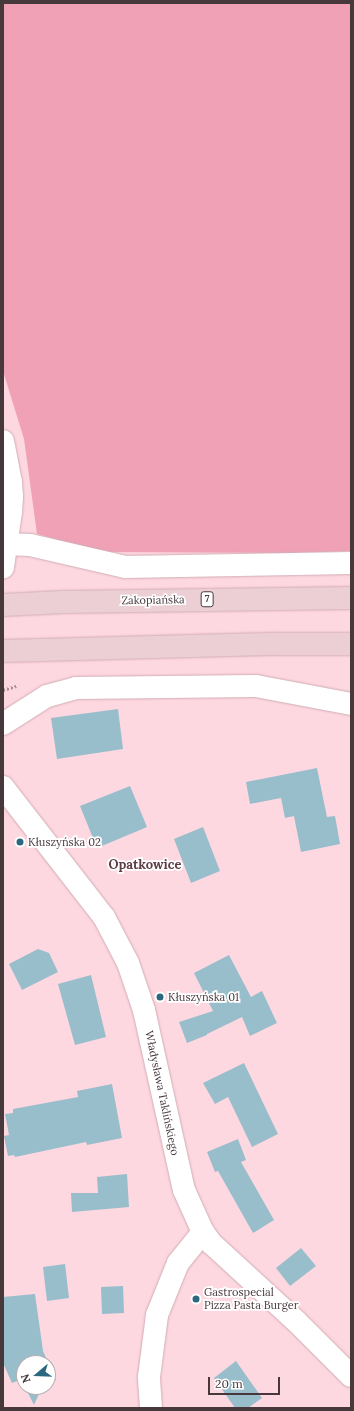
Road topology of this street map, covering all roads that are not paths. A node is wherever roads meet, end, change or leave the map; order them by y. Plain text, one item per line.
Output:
1 (3, 441) edge
2 (4, 544) edge
3 (351, 563) edge
4 (3, 567) edge
5 (351, 598) edge
6 (3, 605) edge
7 (351, 644) edge
8 (3, 651) edge
9 (351, 704) edge
10 (3, 724) edge
11 (3, 787) edge
12 (203, 1232) junction
13 (351, 1376) edge
14 (151, 1408) edge

1 - 2 street
2 - 3 street
2 - 4 street
5 - 6 highway, Zakopiańska / 7
7 - 8 highway
9 - 10 street
11 - 12 street, Władysława Taklińskiego
12 - 13 street, Władysława Taklińskiego
12 - 14 street

